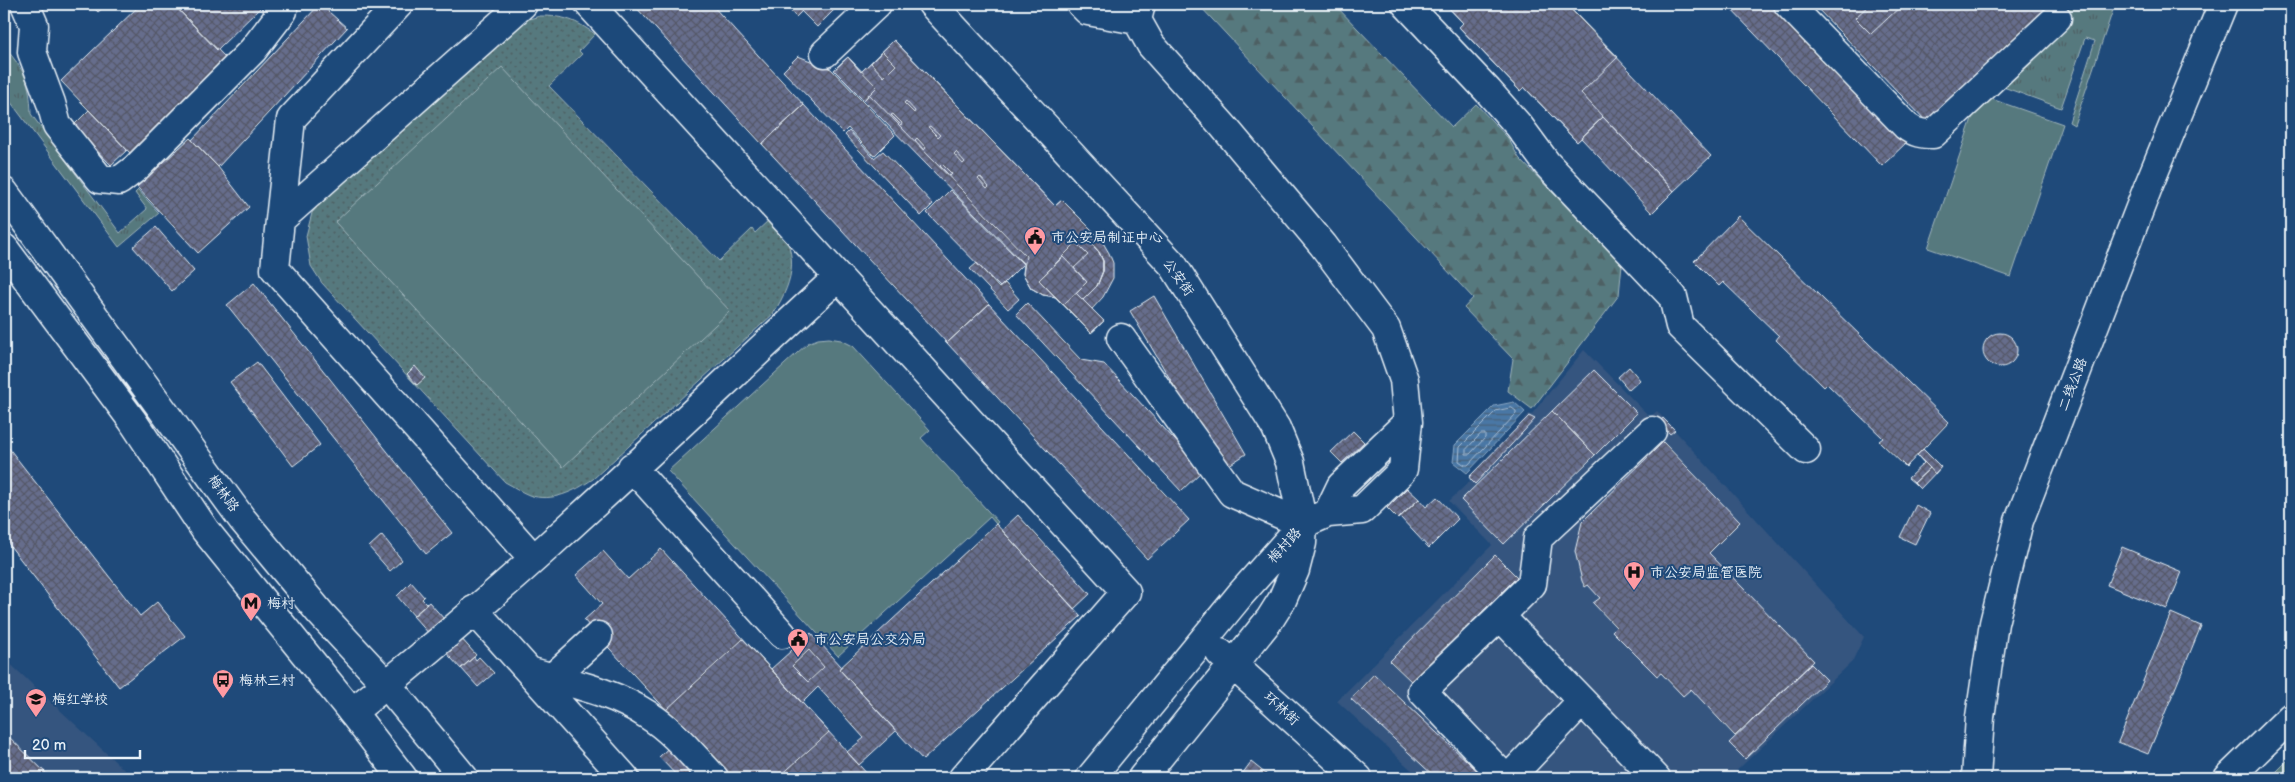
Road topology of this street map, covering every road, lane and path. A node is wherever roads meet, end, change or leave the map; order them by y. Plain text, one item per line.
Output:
1 (25, 4) edge
2 (276, 4) edge
3 (399, 4) edge
4 (522, 4) edge
5 (589, 4) edge
6 (877, 4) edge
7 (932, 4) edge
8 (1081, 4) edge
9 (1406, 4) edge
10 (1788, 4) edge
11 (2223, 4) edge
12 (1139, 12) edge
13 (2057, 18) dead end
14 (825, 53) dead end
15 (4, 192) edge
16 (280, 220) junction
17 (6, 257) edge
18 (838, 276) junction
19 (1121, 338) dead end
20 (1652, 431) dead end
21 (1806, 450) dead end
22 (632, 467) junction
23 (1303, 524) junction
24 (533, 558) junction
25 (474, 610) junction
26 (1500, 616) junction
27 (782, 634) dead end
28 (598, 636) dead end
29 (1204, 639) junction
30 (1233, 665) junction
31 (540, 675) junction
32 (387, 685) junction
33 (1582, 701) junction
34 (352, 712) junction
35 (2291, 717) edge
36 (403, 778) edge
37 (464, 778) edge
38 (625, 778) edge
39 (714, 778) edge
40 (963, 778) edge
41 (1090, 778) edge
42 (1142, 778) edge
43 (1358, 778) edge
44 (1507, 778) edge
45 (1656, 778) edge
46 (1976, 778) edge
47 (2228, 778) edge

1 - 2 street
3 - 16 street
4 - 16 street
5 - 18 street
6 - 14 street
7 - 23 street, 公安街
8 - 12 street
9 - 21 street
10 - 13 street
11 - 46 street, 二线公路
12 - 23 street
15 - 32 street, 梅林路
16 - 24 street
17 - 34 street
18 - 22 street
18 - 40 street
19 - 23 street
20 - 26 street
22 - 24 street
22 - 27 street
23 - 29 street, 梅村路
23 - 30 street, 梅村路
24 - 25 street
25 - 31 street
25 - 32 street
26 - 33 street
26 - 44 street
28 - 31 street
29 - 30 street, 环林街
29 - 41 street, 梅村路
30 - 42 street, 梅村路
30 - 43 street, 环林街
31 - 38 street
31 - 39 street
32 - 34 street
32 - 37 street, 梅林路
33 - 44 street
33 - 45 street
34 - 36 street
35 - 47 street

